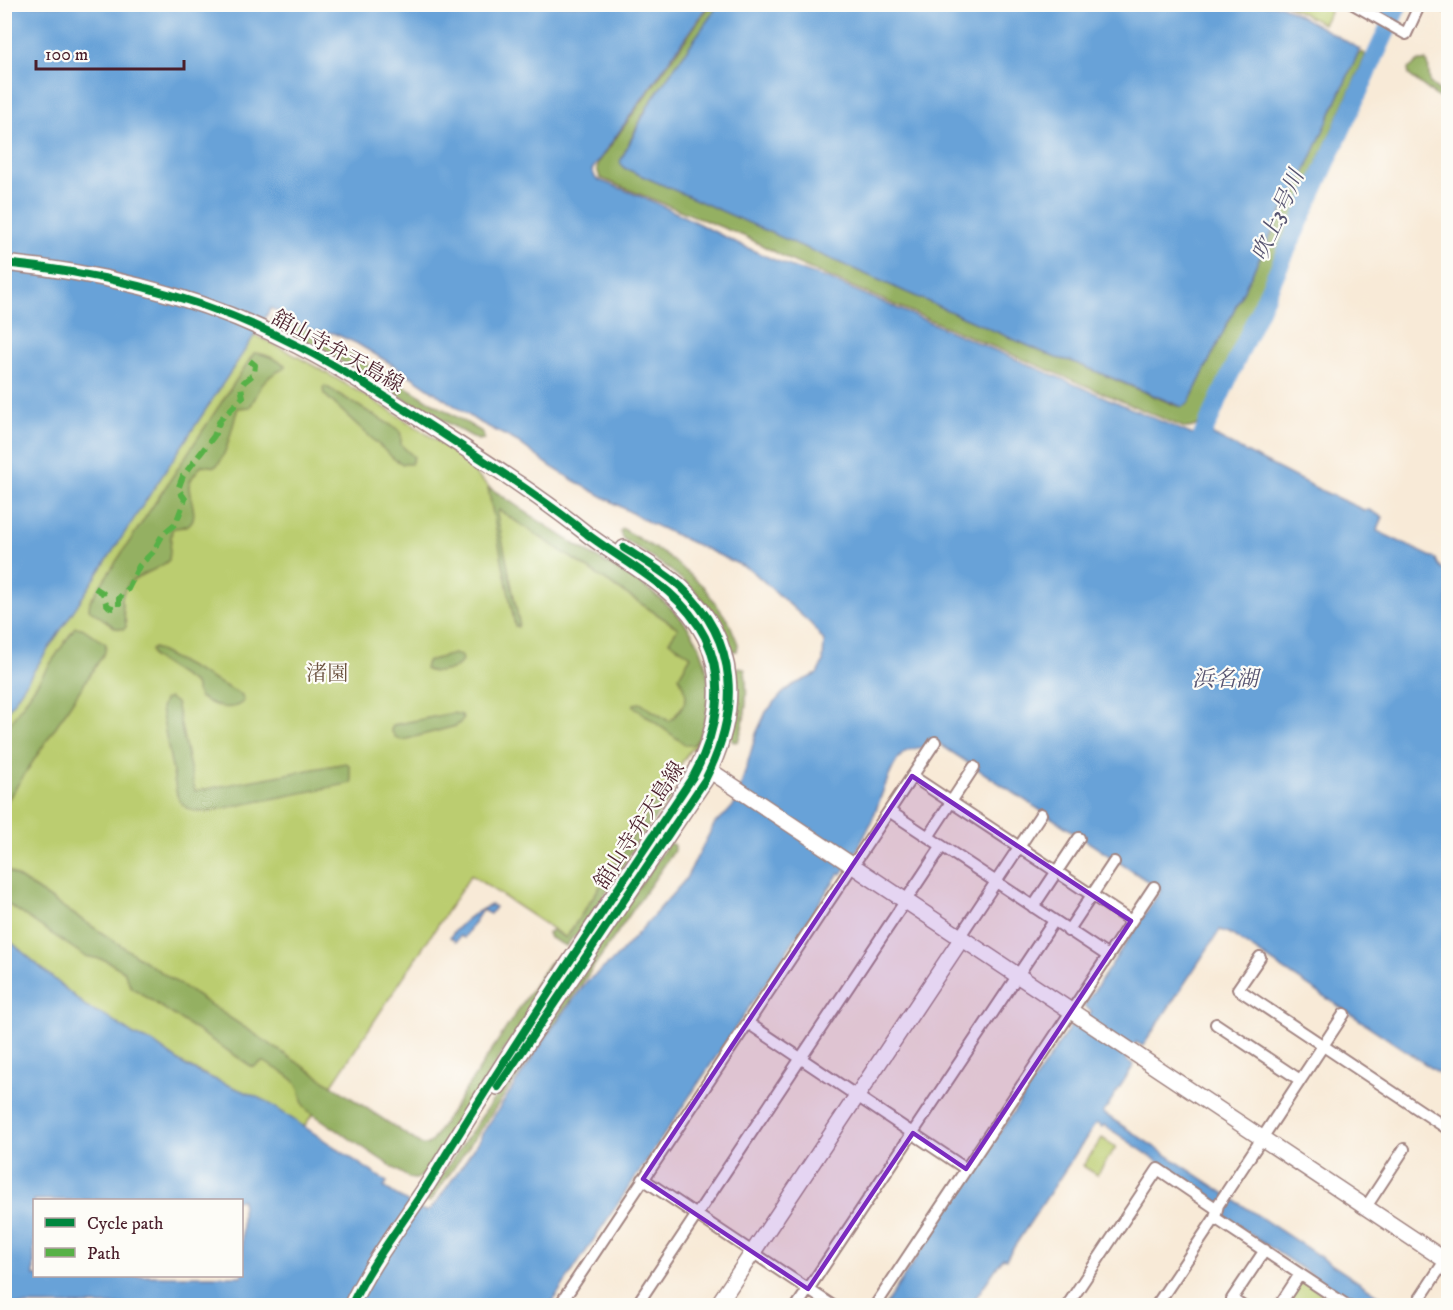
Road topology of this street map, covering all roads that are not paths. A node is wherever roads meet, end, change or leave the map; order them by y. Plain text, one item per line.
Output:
1 (1353, 4) edge
2 (1420, 4) edge
3 (1440, 4) edge
4 (1449, 8) edge
5 (4, 263) edge
6 (934, 742) dead end
7 (974, 767) dead end
8 (709, 770) junction
9 (912, 776) junction
10 (951, 802) junction
11 (889, 811) junction
12 (1041, 814) dead end
13 (928, 837) junction
14 (1079, 838) dead end
15 (942, 846) junction
16 (1019, 847) junction
17 (1114, 862) dead end
18 (852, 865) junction
19 (1057, 872) junction
20 (996, 882) junction
21 (1154, 887) dead end
22 (1092, 896) junction
23 (906, 901) junction
24 (1034, 907) junction
25 (1054, 921) junction
26 (1131, 921) junction
27 (1068, 930) junction
28 (961, 937) junction
29 (1107, 957) junction
30 (1260, 957) dead end
31 (1018, 975) junction
32 (1071, 1011) junction
33 (1344, 1014) dead end
34 (748, 1023) junction
35 (1216, 1024) dead end
36 (1323, 1046) junction
37 (801, 1058) junction
38 (1300, 1080) junction
39 (857, 1096) junction
40 (1449, 1129) edge
41 (913, 1133) junction
42 (1262, 1138) junction
43 (1404, 1149) dead end
44 (966, 1169) junction
45 (643, 1179) junction
46 (1366, 1207) junction
47 (1216, 1210) junction
48 (697, 1215) junction
49 (1265, 1250) junction
50 (753, 1252) junction
51 (1448, 1259) edge
52 (1300, 1274) junction
53 (808, 1289) junction
54 (351, 1305) edge
55 (559, 1305) edge
56 (636, 1305) edge
57 (717, 1305) edge
58 (797, 1305) edge
59 (833, 1305) edge
60 (875, 1305) edge
61 (1067, 1305) edge
62 (1156, 1305) edge
63 (1242, 1305) edge
64 (1279, 1305) edge
65 (1348, 1305) edge
66 (1415, 1305) edge

1 - 2 street
3 - 4 street
5 - 8 main road, 舘山寺弁天島線
6 - 9 street
7 - 10 street
8 - 18 main road
8 - 54 main road, 舘山寺弁天島線
9 - 10 street
9 - 11 street
10 - 13 street
10 - 16 street
11 - 13 street
11 - 18 street
12 - 16 street
13 - 15 street
14 - 19 street
15 - 20 street
15 - 23 street
16 - 19 street
16 - 20 street
17 - 22 street
18 - 23 main road
18 - 34 street
19 - 22 street
19 - 24 street
20 - 24 street
20 - 28 street
21 - 26 street
22 - 26 street
22 - 27 street
23 - 28 main road
23 - 37 street
24 - 25 street
25 - 27 street
25 - 31 street
26 - 29 street
27 - 29 street
28 - 31 main road
28 - 39 main road
29 - 32 street
30 - 36 street
31 - 32 main road
31 - 41 street
32 - 42 main road
32 - 44 street
33 - 36 street
34 - 37 street
34 - 45 street
35 - 38 street
36 - 38 street
36 - 40 street
37 - 39 street
37 - 48 street
38 - 42 street
39 - 41 street
39 - 50 main road
41 - 44 street
41 - 53 street
42 - 46 main road
42 - 47 street
43 - 46 street
44 - 60 street
45 - 48 street
45 - 55 street
46 - 51 main road
47 - 49 street
47 - 61 street
47 - 62 street
48 - 50 street
48 - 56 street
49 - 52 street
49 - 63 street
50 - 53 street
50 - 57 main road
51 - 66 street
52 - 64 street
52 - 65 street
53 - 58 street
53 - 59 street

